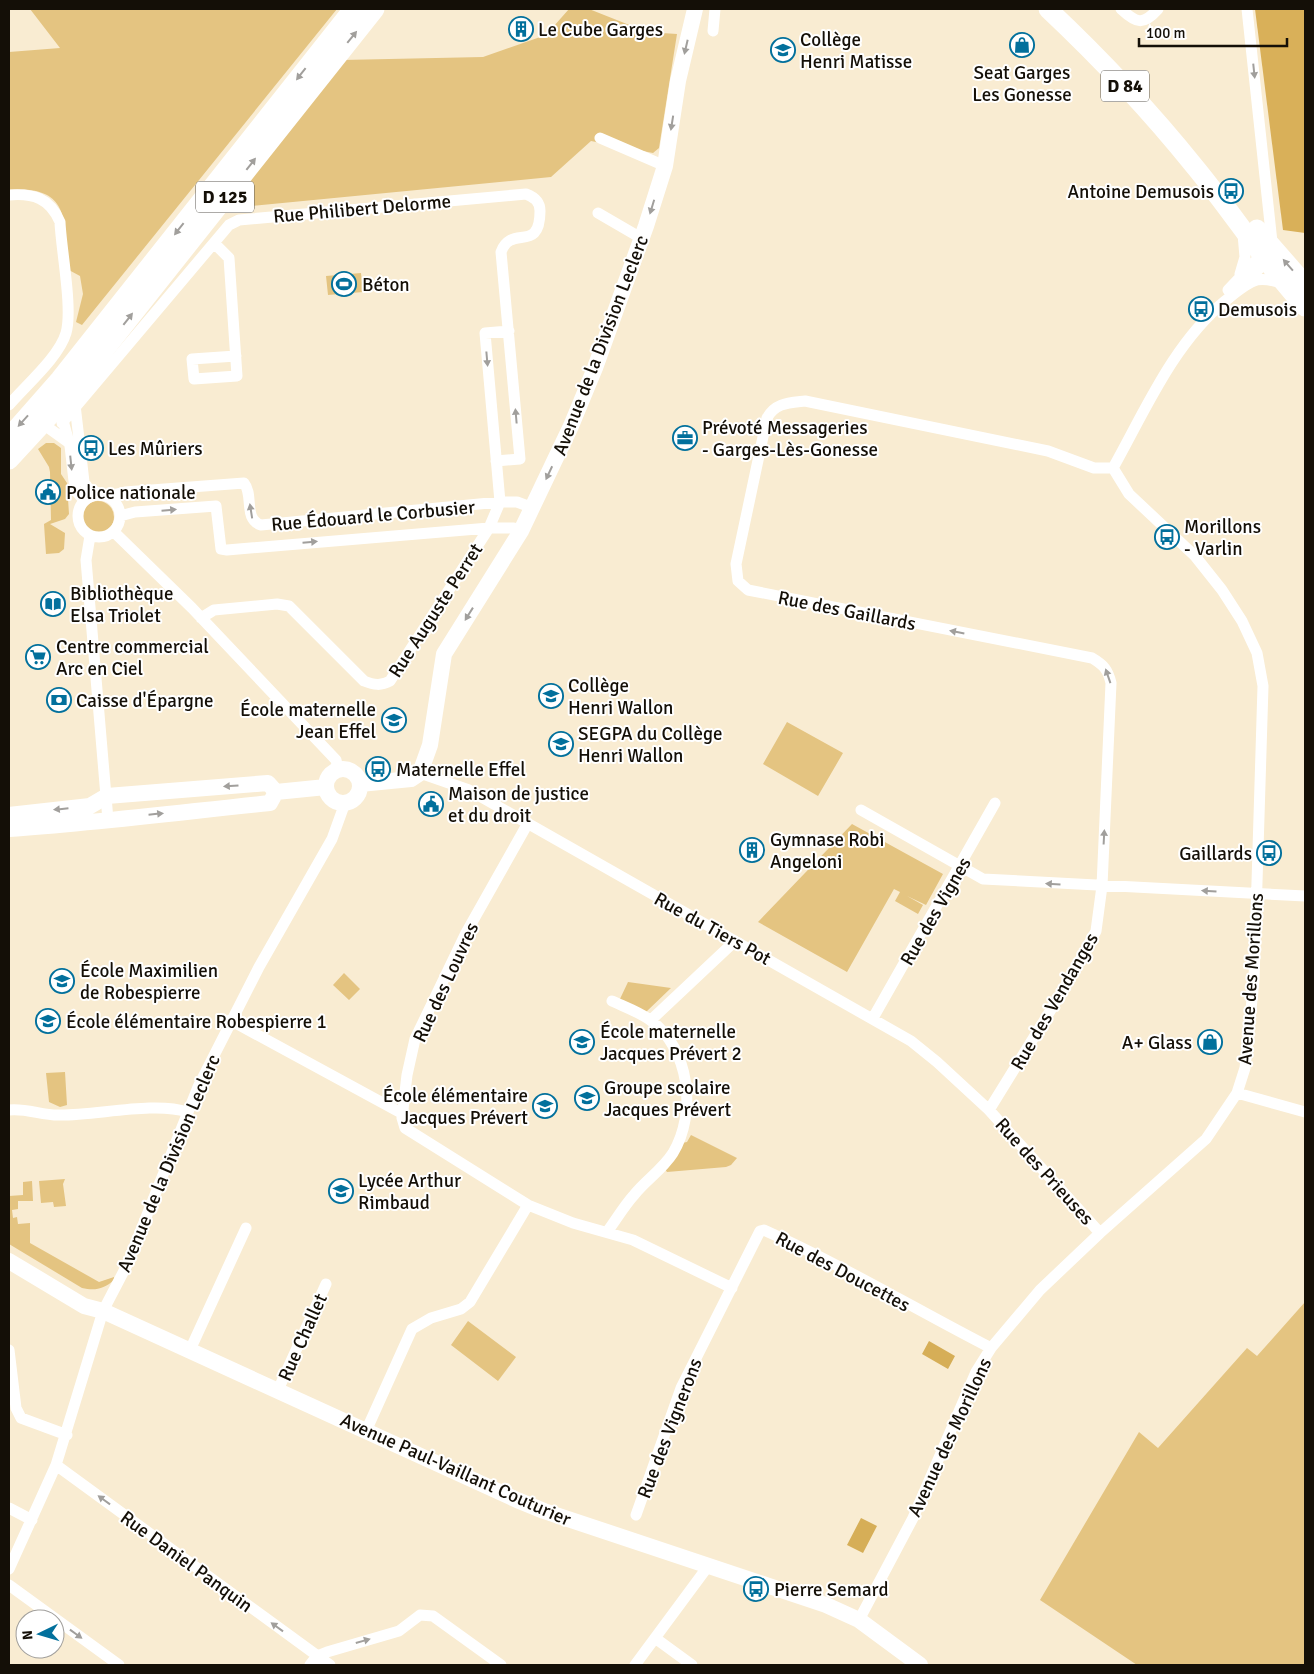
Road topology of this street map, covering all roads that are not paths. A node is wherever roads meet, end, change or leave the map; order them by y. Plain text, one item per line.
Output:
1 (353, 9) edge
2 (375, 9) edge
3 (695, 9) edge
4 (715, 9) edge
5 (1048, 9) edge
6 (1121, 9) edge
7 (1158, 9) edge
8 (1247, 9) edge
9 (713, 31) dead end
10 (600, 138) dead end
11 (665, 166) junction
12 (1196, 168) junction
13 (9, 195) edge
14 (598, 213) dead end
15 (1242, 230) junction
16 (641, 238) junction
17 (214, 243) junction
18 (1267, 254) junction
19 (1238, 278) junction
20 (1297, 285) edge
21 (1232, 295) junction
22 (1305, 306) edge
23 (1206, 316) junction
24 (109, 318) junction
25 (509, 331) junction
26 (236, 356) dead end
27 (70, 398) junction
28 (40, 402) junction
29 (9, 404) edge
30 (43, 424) junction
31 (9, 437) edge
32 (68, 442) junction
33 (9, 460) edge
34 (496, 461) junction
35 (1113, 468) junction
36 (214, 484) junction
37 (104, 495) junction
38 (84, 500) junction
39 (500, 502) junction
40 (216, 506) junction
41 (533, 508) junction
42 (120, 516) junction
43 (489, 528) junction
44 (521, 531) junction
45 (114, 532) junction
46 (90, 536) junction
47 (201, 618) junction
48 (338, 769) junction
49 (420, 773) junction
50 (360, 784) junction
51 (326, 787) junction
52 (276, 792) junction
53 (107, 796) junction
54 (345, 803) junction
55 (995, 803) dead end
56 (861, 810) dead end
57 (9, 815) edge
58 (108, 820) junction
59 (528, 822) junction
60 (9, 829) edge
61 (960, 867) junction
62 (1102, 886) junction
63 (1257, 893) junction
64 (1305, 896) edge
65 (735, 941) junction
66 (612, 1001) dead end
67 (873, 1018) junction
68 (230, 1020) junction
69 (651, 1020) junction
70 (1237, 1093) junction
71 (9, 1110) edge
72 (989, 1110) junction
73 (188, 1112) junction
74 (1305, 1112) edge
75 (403, 1114) junction
76 (528, 1205) junction
77 (246, 1228) dead end
78 (607, 1232) junction
79 (1100, 1233) junction
80 (9, 1250) edge
81 (9, 1261) edge
82 (326, 1284) dead end
83 (732, 1288) junction
84 (104, 1310) junction
85 (991, 1348) junction
86 (9, 1350) edge
87 (190, 1350) junction
88 (278, 1390) junction
89 (366, 1431) junction
90 (67, 1434) junction
91 (56, 1466) junction
92 (9, 1508) edge
93 (636, 1515) dead end
94 (32, 1520) junction
95 (709, 1565) junction
96 (9, 1568) edge
97 (9, 1585) edge
98 (860, 1620) junction
99 (655, 1638) junction
100 (313, 1660) edge
101 (119, 1665) edge
102 (330, 1665) edge
103 (501, 1665) edge
104 (635, 1665) edge
105 (692, 1665) edge
106 (920, 1665) edge

1 -> 24 main road, D 125
27 -> 2 main road, D 125
3 -> 11 street, Avenue de la Division Leclerc
4 - 9 street
5 - 12 main road, D 84
6 - 7 street
8 -> 18 street
10 - 11 street
11 -> 16 street, Avenue de la Division Leclerc
12 - 15 main road, D 84
12 - 18 main road, D 84
13 - 29 street
14 - 16 street
15 - 18 main road, D 84
15 - 19 street
16 -> 41 street, Avenue de la Division Leclerc
17 - 25 street, Rue Philibert Delorme
17 - 26 street
17 - 27 street, Rue Philibert Delorme
18 - 19 street
18 - 20 main road, D 84
18 - 21 street
19 - 23 street
20 - 21 street
20 - 22 main road, D 84
21 - 23 street
23 - 35 street
24 - 27 street
24 - 28 main road, D 125
25 -> 34 street
34 -> 25 street, Rue Philibert Delorme
27 - 28 street
27 - 30 main road, D 125
27 - 32 street
27 - 37 street
28 -> 31 main road, D 125
30 - 32 street
30 - 33 main road, D 125
32 -> 38 street
34 - 39 street
62 -> 35 street, Rue des Gaillards
35 - 63 street, Avenue des Morillons
36 - 37 street, Rue Édouard le Corbusier
39 -> 36 street, Rue Édouard le Corbusier
36 - 40 street, Rue Édouard le Corbusier
37 - 38 street
37 - 42 street
38 - 46 street
39 - 41 street, Rue Édouard le Corbusier
39 - 43 street, Rue Auguste Perret
42 -> 40 street
40 -> 43 street, Rue Édouard le Corbusier
41 - 44 street, Avenue de la Division Leclerc
42 - 45 street
43 - 44 street, Rue Édouard le Corbusier
43 - 47 street, Rue Auguste Perret
44 -> 49 street, Avenue de la Division Leclerc
45 - 46 street
45 - 47 street
46 - 53 street
47 - 48 street
48 - 50 street
48 - 51 street
49 - 50 street
49 - 59 street, Rue du Tiers Pot
50 - 54 street
51 - 52 street
51 - 54 street
52 -> 53 street
58 -> 52 street
53 -> 57 street
53 - 58 street
54 - 68 street, Avenue de la Division Leclerc
55 - 61 street, Rue des Vignes
56 - 61 street
58 - 60 street
59 - 65 street, Rue du Tiers Pot
59 - 75 street, Rue des Louvres
62 -> 61 street
61 - 67 street, Rue des Vignes
63 -> 62 street
62 - 72 street, Rue des Vendanges
63 - 64 street
63 - 70 street, Avenue des Morillons
65 - 67 street, Rue du Tiers Pot
65 - 69 street
66 - 69 street
67 - 72 street, Rue du Tiers Pot
68 - 73 street, Avenue de la Division Leclerc
68 - 75 street
69 - 78 street
70 - 74 street
70 - 79 street, Avenue des Morillons
71 - 73 street
72 - 79 street, Rue des Prieuses
73 - 84 street, Avenue de la Division Leclerc
75 - 76 street
76 - 78 street
76 - 89 street
77 - 87 street
78 - 83 street
79 - 85 street, Avenue des Morillons
80 - 84 street
81 - 84 street
82 - 88 street, Rue Challet
83 - 85 street, Rue des Doucettes
83 - 93 street, Rue des Vignerons
84 - 87 street, Avenue Paul-Vaillant Couturier
84 - 90 street, Avenue de la Division Leclerc
85 - 98 street, Avenue des Morillons
86 - 90 street
87 - 88 street, Avenue Paul-Vaillant Couturier
88 - 89 street, Avenue Paul-Vaillant Couturier
89 - 95 street, Avenue Paul-Vaillant Couturier
90 - 91 street, Avenue de la Division Leclerc
91 - 94 street, Avenue de la Division Leclerc
100 -> 91 street, Rue Daniel Panquin
92 - 94 street
94 - 96 street, Avenue de la Division Leclerc
95 - 98 street, Avenue Paul-Vaillant Couturier
95 - 99 street
97 -> 101 street
98 - 106 street, Avenue Paul-Vaillant Couturier
99 - 104 street
99 - 105 street
100 - 102 street, Rue Daniel Panquin
100 -> 103 street

